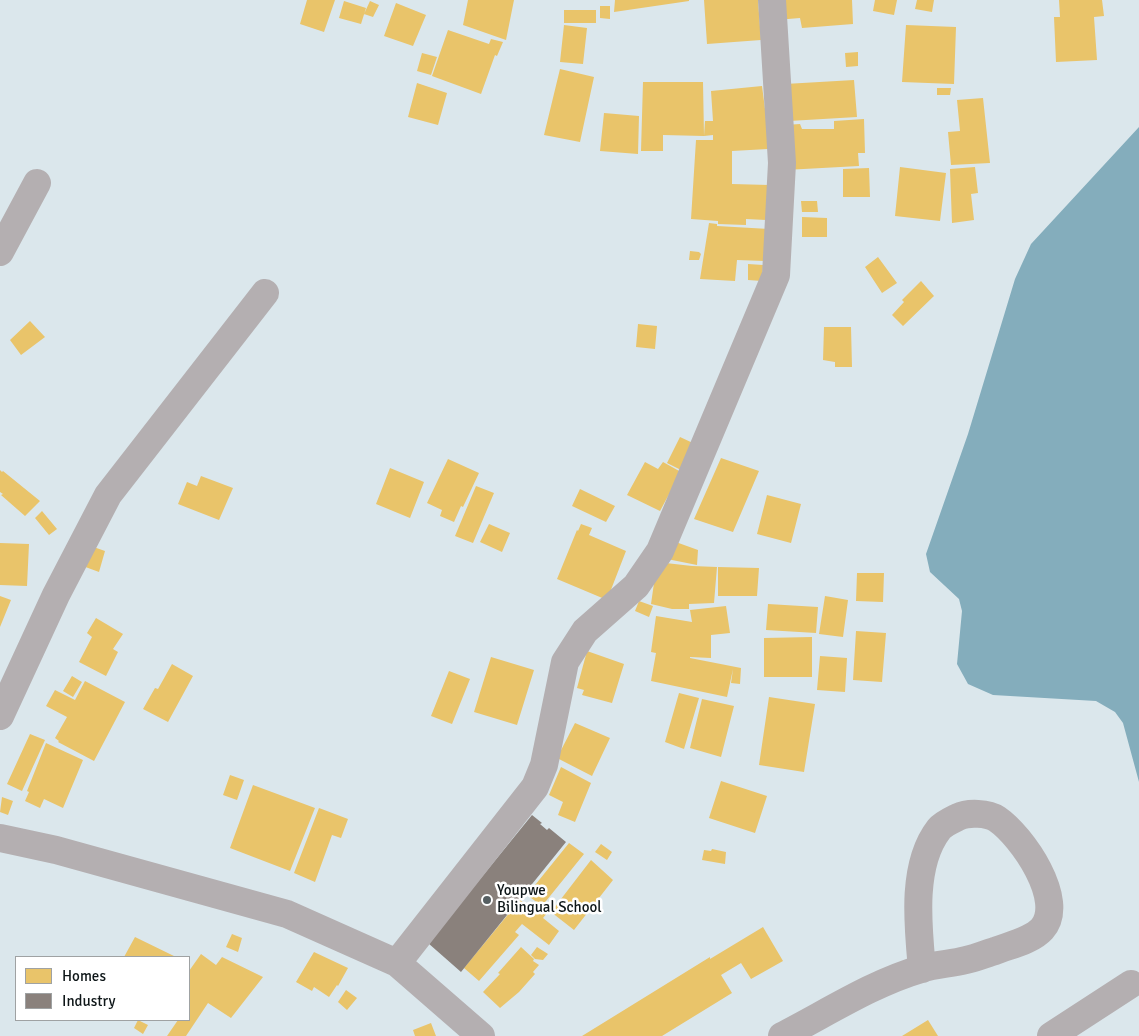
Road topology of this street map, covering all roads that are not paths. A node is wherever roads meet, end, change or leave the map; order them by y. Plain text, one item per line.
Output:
1 (772, 0) edge
2 (37, 183) dead end
3 (0, 252) edge
4 (265, 293) dead end
5 (0, 716) edge
6 (0, 838) edge
7 (397, 963) junction
8 (922, 968) junction
9 (1131, 984) dead end
10 (481, 1036) edge
11 (782, 1036) edge
12 (1052, 1036) edge

1 - 7 street
2 - 3 street
4 - 5 street
6 - 7 street
7 - 10 street
8 - 8 street
8 - 11 street
9 - 12 street

